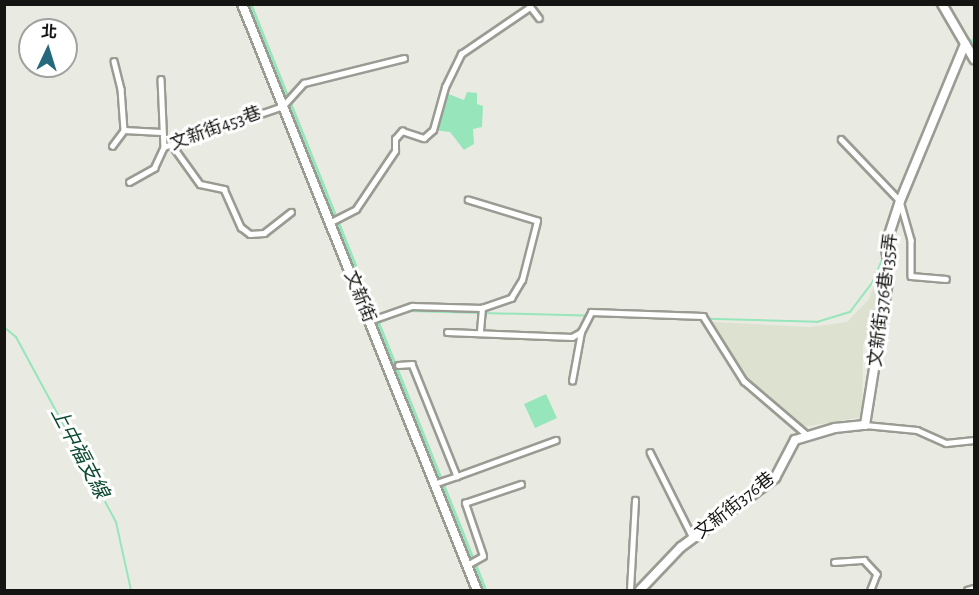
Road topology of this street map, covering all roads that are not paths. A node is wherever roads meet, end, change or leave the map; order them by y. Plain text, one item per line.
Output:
1 (242, 4) edge
2 (942, 4) edge
3 (530, 6) edge
4 (539, 18) dead end
5 (970, 52) edge
6 (404, 58) dead end
7 (114, 61) dead end
8 (160, 79) dead end
9 (284, 104) junction
10 (124, 130) junction
11 (161, 132) junction
12 (841, 139) dead end
13 (172, 145) junction
14 (112, 146) dead end
15 (164, 147) junction
16 (129, 182) dead end
17 (468, 200) dead end
18 (901, 203) junction
19 (291, 212) dead end
20 (330, 222) junction
21 (946, 279) dead end
22 (482, 309) junction
23 (374, 318) junction
24 (480, 331) junction
25 (447, 332) dead end
26 (581, 332) junction
27 (398, 365) dead end
28 (572, 381) dead end
29 (865, 425) junction
30 (806, 434) junction
31 (556, 440) dead end
32 (975, 440) edge
33 (650, 452) dead end
34 (457, 476) junction
35 (436, 483) junction
36 (521, 484) dead end
37 (635, 500) dead end
38 (693, 538) junction
39 (834, 562) dead end
40 (468, 565) junction
41 (975, 588) edge
42 (477, 591) edge
43 (630, 591) edge
44 (640, 591) edge
45 (871, 591) edge
46 (967, 591) edge

1 - 9 street, 文新街
2 - 5 street
3 - 4 lane
3 - 20 lane
5 - 18 street, 文新街376巷135弄
6 - 9 lane, 文新街453巷
7 - 10 lane
8 - 11 lane
9 - 13 lane, 文新街453巷
9 - 20 street, 文新街
10 - 11 lane
10 - 14 lane
11 - 15 lane
12 - 18 lane
13 - 15 lane, 文新街453巷
13 - 19 lane
15 - 16 lane, 文新街453巷
17 - 22 lane
18 - 21 lane
18 - 29 street, 文新街376巷135弄
20 - 23 street, 文新街
22 - 23 lane
22 - 24 lane
23 - 35 street, 文新街
24 - 25 lane
24 - 26 lane
26 - 28 lane
26 - 30 lane
27 - 34 lane
29 - 30 street
29 - 32 lane
30 - 38 street, 文新街376巷
31 - 34 lane
33 - 38 lane
34 - 35 lane
35 - 40 street, 文新街
36 - 40 lane
37 - 43 lane
38 - 44 street, 文新街376巷
39 - 45 lane
40 - 42 street, 文新街
41 - 46 lane

